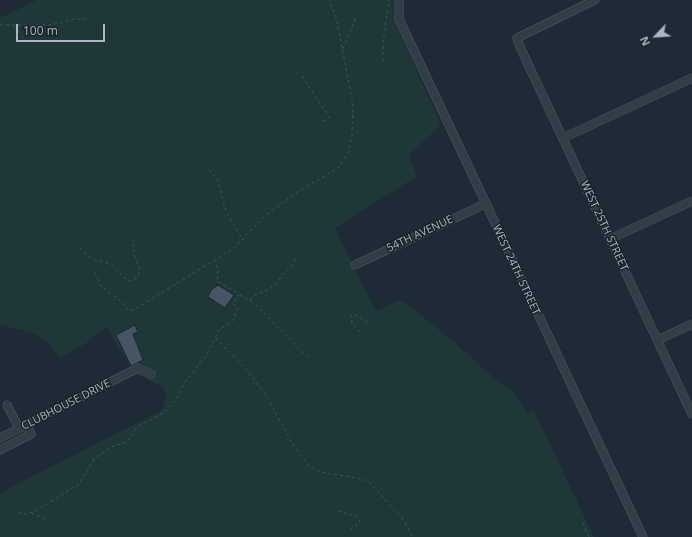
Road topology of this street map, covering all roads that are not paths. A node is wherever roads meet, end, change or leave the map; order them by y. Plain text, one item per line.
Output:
1 (399, 0) edge
2 (595, 0) edge
3 (692, 78) edge
4 (563, 138) junction
5 (692, 201) edge
6 (485, 204) junction
7 (610, 239) junction
8 (355, 265) dead end
9 (692, 324) edge
10 (658, 340) junction
11 (151, 374) dead end
12 (7, 405) dead end
13 (692, 414) edge
14 (23, 426) junction
15 (0, 438) edge
16 (0, 450) edge
17 (643, 537) edge

1 - 6 street, WEST 24TH STREET
2 - 4 street, WEST 25TH STREET
3 - 4 street
4 - 7 street, WEST 25TH STREET
5 - 7 street
6 - 8 street, 54TH AVENUE
6 - 17 street, WEST 24TH STREET
7 - 10 street, WEST 25TH STREET
9 - 10 street
10 - 13 street, WEST 25TH STREET
11 - 14 street, CLUBHOUSE DRIVE
12 - 14 street
14 - 15 street, CLUBHOUSE DRIVE
14 - 16 street

